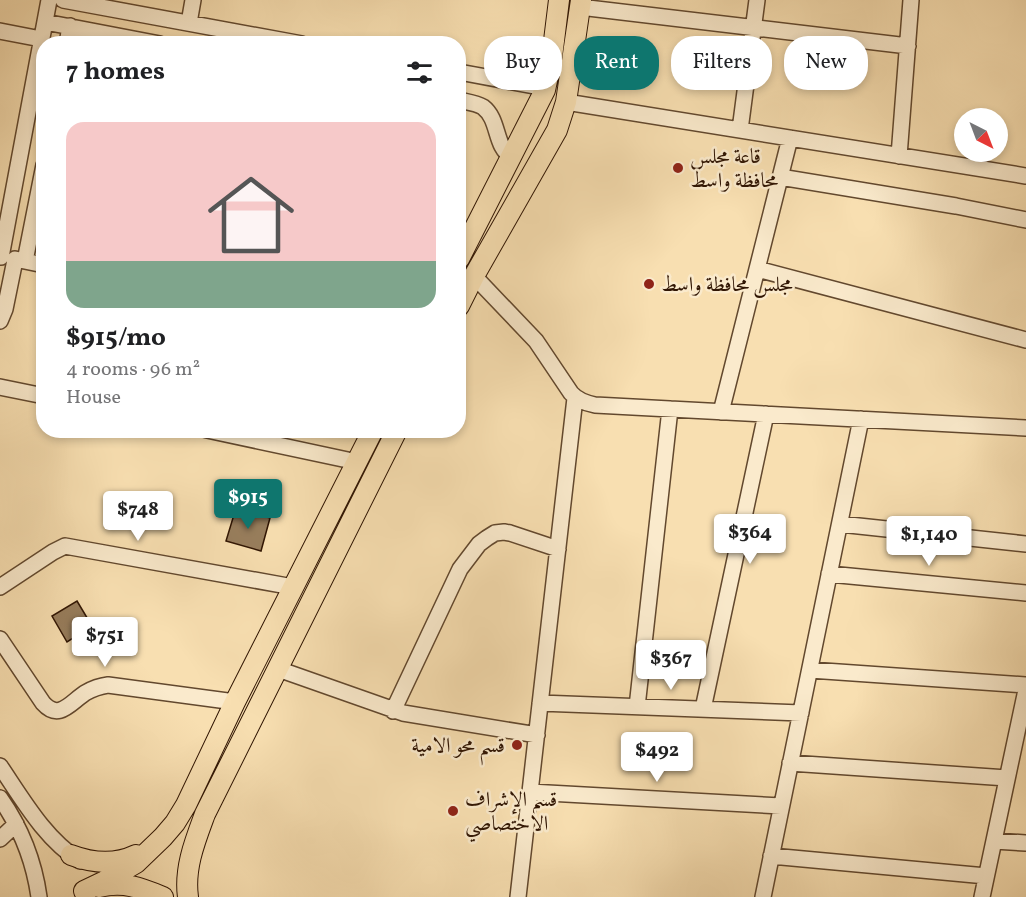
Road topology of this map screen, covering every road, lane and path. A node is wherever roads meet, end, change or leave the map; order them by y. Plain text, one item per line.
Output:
1 (48, 0) edge
2 (63, 0) edge
3 (193, 0) edge
4 (560, 0) edge
5 (757, 0) edge
6 (911, 0) edge
7 (581, 3) edge
8 (45, 21) junction
9 (189, 23) junction
10 (70, 26) junction
11 (753, 27) junction
12 (0, 31) edge
13 (42, 36) edge
14 (68, 36) edge
15 (120, 36) edge
16 (260, 36) edge
17 (555, 36) edge
18 (36, 38) edge
19 (908, 46) junction
20 (466, 73) edge
21 (36, 74) edge
22 (484, 77) edge
23 (544, 90) edge
24 (466, 102) edge
25 (566, 102) junction
26 (740, 130) junction
27 (523, 135) junction
28 (790, 138) junction
29 (545, 153) junction
30 (899, 156) junction
31 (512, 157) junction
32 (1026, 176) edge
33 (780, 177) junction
34 (36, 187) edge
35 (1026, 220) edge
36 (466, 246) edge
37 (10, 259) edge
38 (36, 263) edge
39 (757, 269) junction
40 (474, 276) junction
41 (466, 292) edge
42 (0, 321) edge
43 (1026, 340) edge
44 (0, 387) edge
45 (36, 394) edge
46 (575, 398) junction
47 (670, 409) junction
48 (721, 412) junction
49 (765, 414) junction
50 (861, 420) junction
51 (1026, 428) edge
52 (244, 438) edge
53 (369, 438) edge
54 (393, 438) edge
55 (357, 462) junction
56 (328, 520) junction
57 (840, 524) junction
58 (348, 528) junction
59 (1026, 544) edge
60 (558, 549) junction
61 (829, 574) junction
62 (0, 586) edge
63 (293, 587) junction
64 (1026, 593) edge
65 (0, 639) edge
66 (278, 669) junction
67 (810, 670) junction
68 (1026, 685) edge
69 (1026, 690) edge
70 (235, 702) junction
71 (540, 703) junction
72 (637, 707) junction
73 (703, 709) junction
74 (1024, 709) edge
75 (393, 711) junction
76 (801, 713) junction
77 (537, 735) junction
78 (790, 763) junction
79 (0, 765) edge
80 (1007, 778) junction
81 (530, 792) junction
82 (0, 798) edge
83 (782, 806) junction
84 (16, 824) junction
85 (163, 837) junction
86 (0, 839) edge
87 (994, 841) junction
88 (1026, 843) edge
89 (71, 855) junction
90 (771, 856) junction
91 (189, 863) junction
92 (113, 876) junction
93 (986, 876) junction
94 (141, 887) junction
95 (79, 894) edge
96 (39, 897) edge
97 (163, 897) edge
98 (188, 897) edge
99 (196, 897) edge
100 (518, 897) edge
101 (763, 897) edge
102 (982, 897) edge

1 - 8 street
2 - 9 street
3 - 9 street
4 - 17 main road
5 - 11 street
6 - 19 street
7 - 11 street
7 - 25 main road
8 - 10 street
8 - 13 street
9 - 16 street
10 - 14 street
10 - 15 street
11 - 19 street
11 - 26 street
12 - 18 street
19 - 30 street
20 - 22 street
21 - 37 street
23 - 27 main road
24 - 31 street
25 - 26 street
25 - 29 main road
26 - 28 street
27 - 29 main road
27 - 31 main road
28 - 30 street
28 - 33 street
29 - 40 main road
30 - 32 street
31 - 36 main road
33 - 35 street
33 - 39 street
34 - 37 street
37 - 38 street
37 - 42 street
39 - 43 street
39 - 48 street
40 - 41 main road
40 - 46 street
44 - 45 street
46 - 47 street
46 - 60 street
47 - 48 street
47 - 72 street
48 - 49 street
49 - 50 street
49 - 73 street
50 - 51 street
50 - 57 street
52 - 55 street
53 - 55 main road
54 - 58 main road
55 - 56 main road
56 - 58 main road
56 - 63 main road
57 - 59 street
57 - 61 street
58 - 66 main road
60 - 71 street
60 - 75 street
61 - 64 street
61 - 67 street
62 - 63 street
63 - 70 main road
65 - 70 street
66 - 75 street
66 - 91 main road
67 - 68 street
67 - 76 street
69 - 74 street
70 - 85 main road
71 - 72 street
71 - 77 street
72 - 73 street
73 - 76 street
74 - 80 street
75 - 77 street
76 - 78 street
77 - 81 street
78 - 80 street
78 - 83 street
79 - 89 street
80 - 87 street
81 - 83 street
81 - 100 street
82 - 84 street
83 - 90 street
84 - 86 street
84 - 96 street
85 - 89 main road
85 - 92 main road
87 - 88 street
87 - 93 street
89 - 92 street
90 - 93 street
90 - 101 street
91 - 98 main road
91 - 99 main road
92 - 94 street
92 - 95 main road
93 - 102 street
94 - 95 main road
94 - 97 main road

